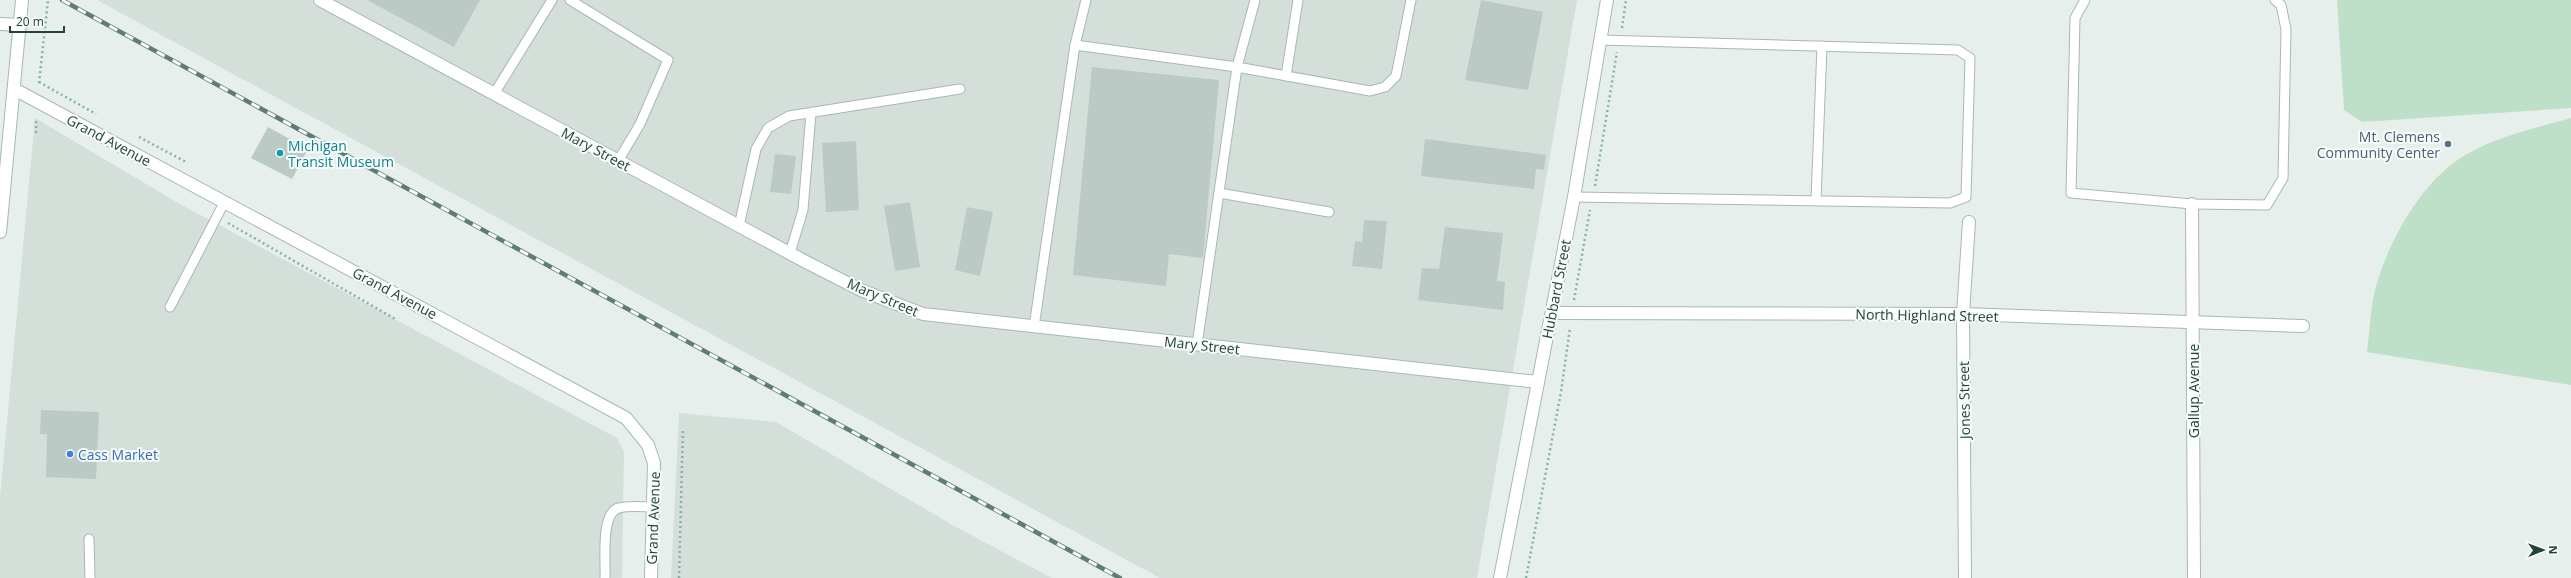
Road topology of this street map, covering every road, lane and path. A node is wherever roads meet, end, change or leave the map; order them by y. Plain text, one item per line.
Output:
1 (22, 0) edge
2 (48, 0) edge
3 (320, 0) edge
4 (552, 0) edge
5 (570, 0) edge
6 (1086, 0) edge
7 (1255, 0) edge
8 (1298, 0) edge
9 (1411, 0) edge
10 (1607, 0) edge
11 (1626, 0) edge
12 (2085, 0) edge
13 (2275, 0) edge
14 (0, 24) edge
15 (21, 25) junction
16 (1600, 40) junction
17 (1619, 41) junction
18 (1075, 45) junction
19 (1822, 46) junction
20 (1237, 67) junction
21 (1286, 76) junction
22 (39, 82) junction
23 (14, 89) junction
24 (960, 89) dead end
25 (494, 94) junction
26 (37, 101) junction
27 (811, 113) junction
28 (99, 116) dead end
29 (36, 133) dead end
30 (138, 136) dead end
31 (618, 161) junction
32 (192, 166) dead end
33 (1219, 193) junction
34 (1574, 197) junction
35 (1593, 197) junction
36 (1816, 200) junction
37 (225, 202) junction
38 (2192, 204) junction
39 (1328, 212) dead end
40 (1969, 222) dead end
41 (739, 226) junction
42 (0, 232) edge
43 (790, 253) junction
44 (170, 307) dead end
45 (1552, 313) junction
46 (1572, 313) junction
47 (1963, 314) junction
48 (2192, 321) junction
49 (2303, 326) dead end
50 (1034, 327) junction
51 (1197, 345) junction
52 (1538, 382) junction
53 (683, 428) dead end
54 (654, 507) junction
55 (89, 539) dead end
56 (90, 578) edge
57 (605, 578) edge
58 (651, 578) edge
59 (679, 578) edge
60 (1500, 578) edge
61 (1526, 578) edge
62 (1965, 578) edge
63 (2194, 578) edge

1 - 15 street
2 - 22 path
3 - 25 street, Mary Street
4 - 25 lane
5 - 31 lane
6 - 18 lane
7 - 20 lane
8 - 21 lane
9 - 21 lane
10 - 16 street, Hubbard Street
11 - 17 path
12 - 38 lane
13 - 38 lane
14 - 15 street
15 - 23 street
16 - 17 lane
16 - 34 street, Hubbard Street
17 - 19 lane
17 - 35 path
18 - 20 lane
18 - 50 lane
19 - 36 lane
19 - 36 lane
20 - 21 lane
20 - 33 lane
22 - 26 path
22 - 28 path
23 - 26 street, Grand Avenue
23 - 42 street
24 - 27 lane
25 - 31 street, Mary Street
26 - 29 path
26 - 37 street, Grand Avenue
27 - 41 lane
27 - 43 lane
30 - 32 path
31 - 41 street, Mary Street
33 - 39 lane
33 - 51 lane
34 - 35 lane
34 - 45 street, Hubbard Street
35 - 36 lane
35 - 46 path
37 - 44 lane
37 - 54 street, Grand Avenue
38 - 48 street, Gallup Avenue
40 - 47 street, Jones Street
41 - 43 street, Mary Street
43 - 50 street, Mary Street
45 - 46 street, North Highland Street
45 - 52 street, Hubbard Street
46 - 47 street, North Highland Street
46 - 61 path
47 - 48 street, North Highland Street
47 - 62 street, Jones Street
48 - 49 street, North Highland Street
48 - 63 street, Gallup Avenue
50 - 51 street, Mary Street
51 - 52 street, Mary Street
52 - 60 street, Hubbard Street
53 - 59 path
54 - 57 lane
54 - 58 street, Grand Avenue
55 - 56 lane

